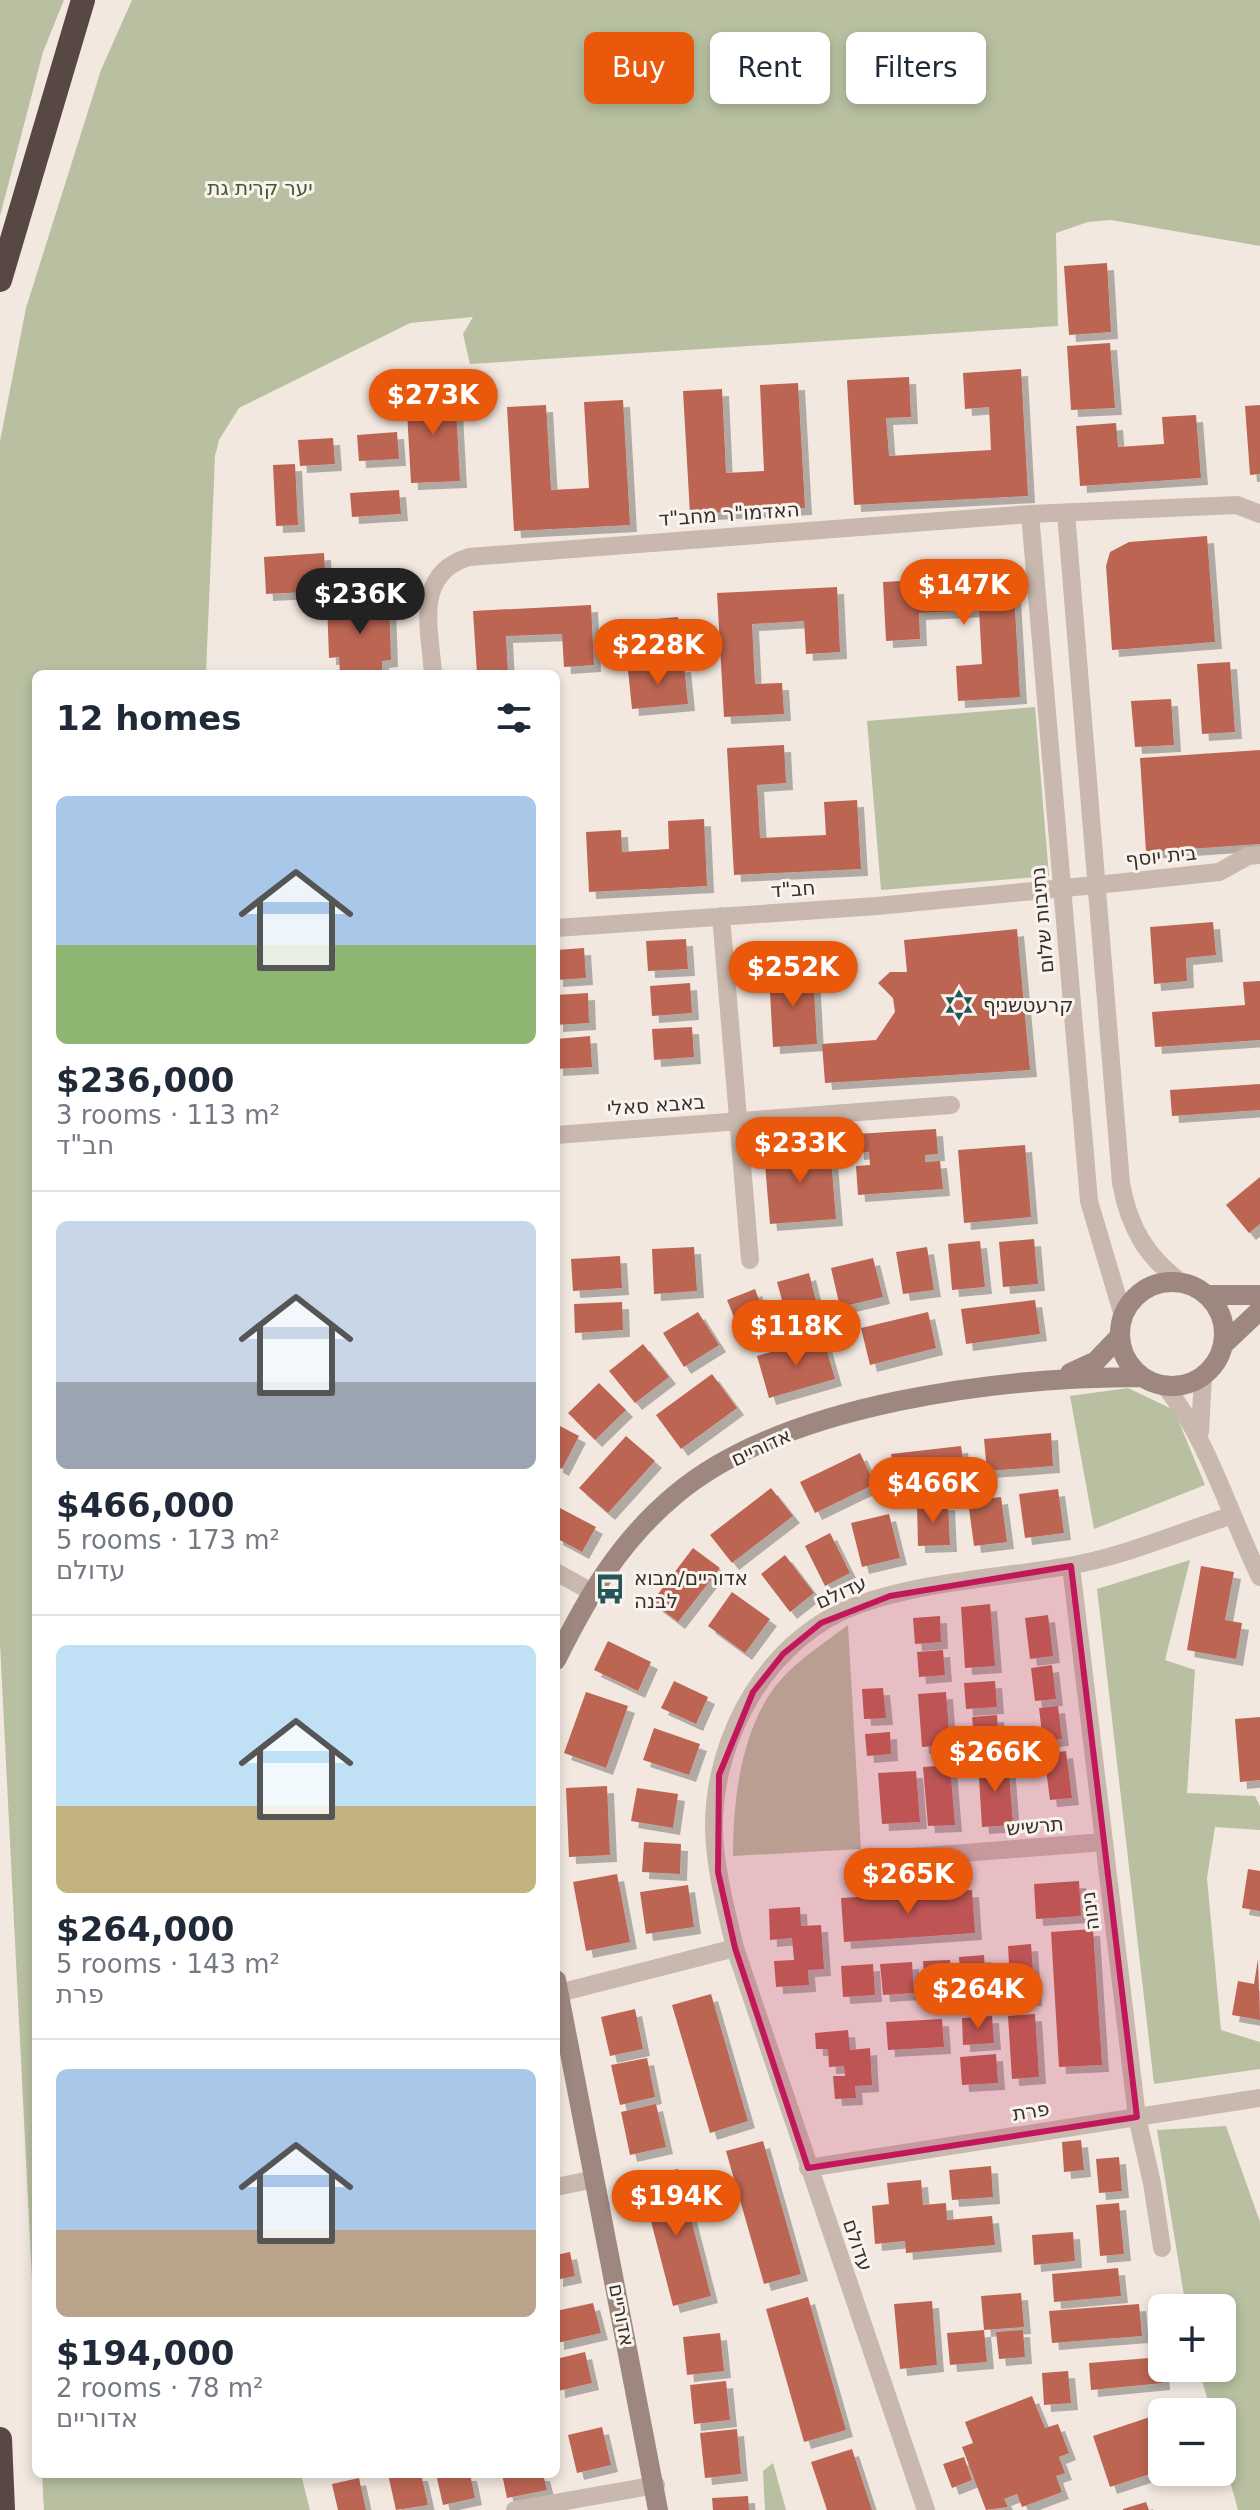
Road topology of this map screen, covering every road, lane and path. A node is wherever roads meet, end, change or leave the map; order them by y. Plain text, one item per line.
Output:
1 (83, 0) edge
2 (0, 280) edge
3 (1066, 513) junction
4 (1030, 514) junction
5 (1260, 514) edge
6 (433, 670) edge
7 (1260, 855) edge
8 (1098, 884) junction
9 (1062, 888) junction
10 (721, 916) junction
11 (560, 928) edge
12 (951, 1105) dead end
13 (738, 1121) junction
14 (560, 1135) edge
15 (750, 1260) dead end
16 (1182, 1283) junction
17 (1207, 1295) junction
18 (1260, 1295) edge
19 (1260, 1310) edge
20 (1122, 1326) junction
21 (1224, 1344) junction
22 (1203, 1376) junction
23 (1143, 1377) junction
24 (1055, 1378) junction
25 (1164, 1385) junction
26 (1201, 1443) junction
27 (1230, 1516) junction
28 (1071, 1566) junction
29 (560, 1574) edge
30 (1260, 1577) edge
31 (590, 1591) junction
32 (560, 1652) edge
33 (1104, 1842) junction
34 (873, 1860) dead end
35 (735, 1948) junction
36 (560, 1985) edge
37 (560, 2001) edge
38 (1260, 2098) edge
39 (1137, 2117) junction
40 (808, 2168) junction
41 (595, 2179) junction
42 (560, 2186) edge
43 (1162, 2248) dead end
44 (0, 2439) edge
45 (656, 2485) junction
46 (3, 2510) edge
47 (515, 2510) edge
48 (658, 2510) edge
49 (926, 2510) edge

1 - 2 highway
3 - 4 street, האדמו"ר מחב"ד
3 - 5 street
3 - 8 street
4 - 6 street, האדמו"ר מחב"ד
4 - 9 street, נתיבות שלום
7 - 8 street, בית יוסף
8 - 9 street, בית יוסף
8 - 16 street
9 - 10 street, חב"ד
9 - 20 street, נתיבות שלום
10 - 11 street, חב"ד
10 - 13 street
12 - 13 street, באבא סאלי
13 - 14 street, באבא סאלי
13 - 15 street
16 - 17 street
16 - 20 street
17 - 18 street
17 - 21 street
19 - 21 street
20 - 23 street
20 - 24 street, אדוריים
21 - 22 street
22 - 25 street
22 - 26 street
23 - 24 street, אדוריים
23 - 25 street
24 - 31 street, אדוריים
25 - 26 street
26 - 27 street
27 - 28 street, עדולם
27 - 30 street
28 - 33 street, נינוה
28 - 35 street, עדולם
29 - 31 street
31 - 32 street, אדוריים
33 - 34 street, תרשיש
33 - 39 street, נינוה
35 - 36 street
35 - 40 street, עדולם
37 - 41 street, אדוריים
38 - 39 street, פרת
39 - 40 street, פרת
39 - 43 street, נינוה
40 - 49 street, עדולם
41 - 42 street
41 - 45 street, אדוריים
44 - 46 highway
45 - 47 street
45 - 48 street, אדוריים

